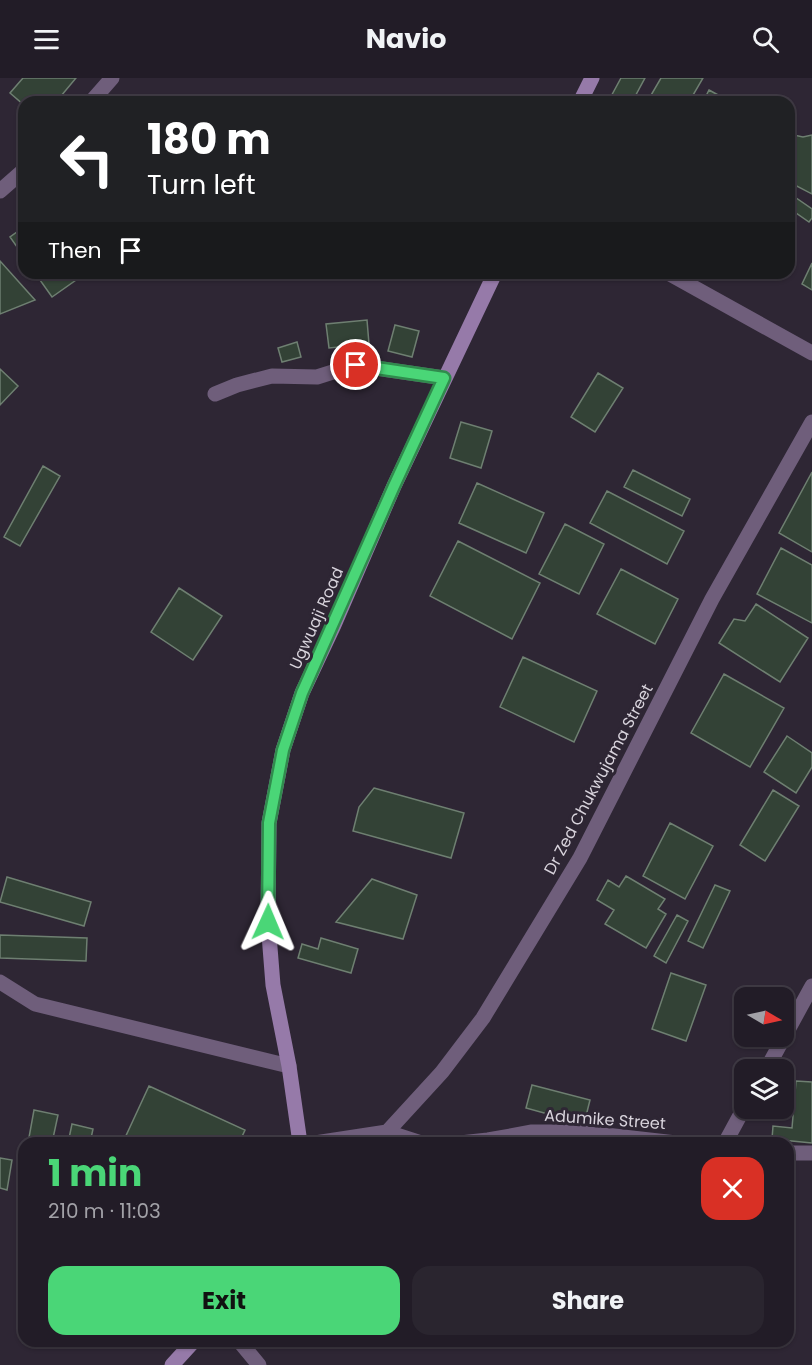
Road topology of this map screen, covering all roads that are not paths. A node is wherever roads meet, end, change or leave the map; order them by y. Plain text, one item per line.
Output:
1 (111, 78) edge
2 (592, 78) edge
3 (96, 96) edge
4 (583, 96) edge
5 (18, 175) edge
6 (0, 191) edge
7 (492, 279) edge
8 (679, 279) edge
9 (812, 353) edge
10 (444, 378) junction
11 (215, 394) dead end
12 (812, 422) edge
13 (0, 982) edge
14 (812, 986) edge
15 (772, 1059) edge
16 (289, 1066) junction
17 (738, 1119) edge
18 (387, 1132) junction
19 (299, 1137) edge
20 (354, 1137) edge
21 (402, 1137) edge
22 (505, 1137) edge
23 (623, 1137) edge
24 (728, 1137) edge
25 (794, 1153) edge
26 (812, 1153) edge
27 (188, 1347) edge
28 (244, 1347) edge
29 (172, 1365) edge
30 (259, 1365) edge

1 - 3 street
2 - 4 main road
5 - 6 street
7 - 10 main road, Ugwuaji Road
8 - 9 street
10 - 11 street
10 - 16 main road, Ugwuaji Road
12 - 18 street, Dr Zed Chukwujama Street
13 - 16 street
14 - 15 street
16 - 19 main road, Ugwuaji Road
17 - 24 street
18 - 20 street
18 - 21 street
22 - 23 street, Adumike Street
25 - 26 street
27 - 29 main road
28 - 30 street

